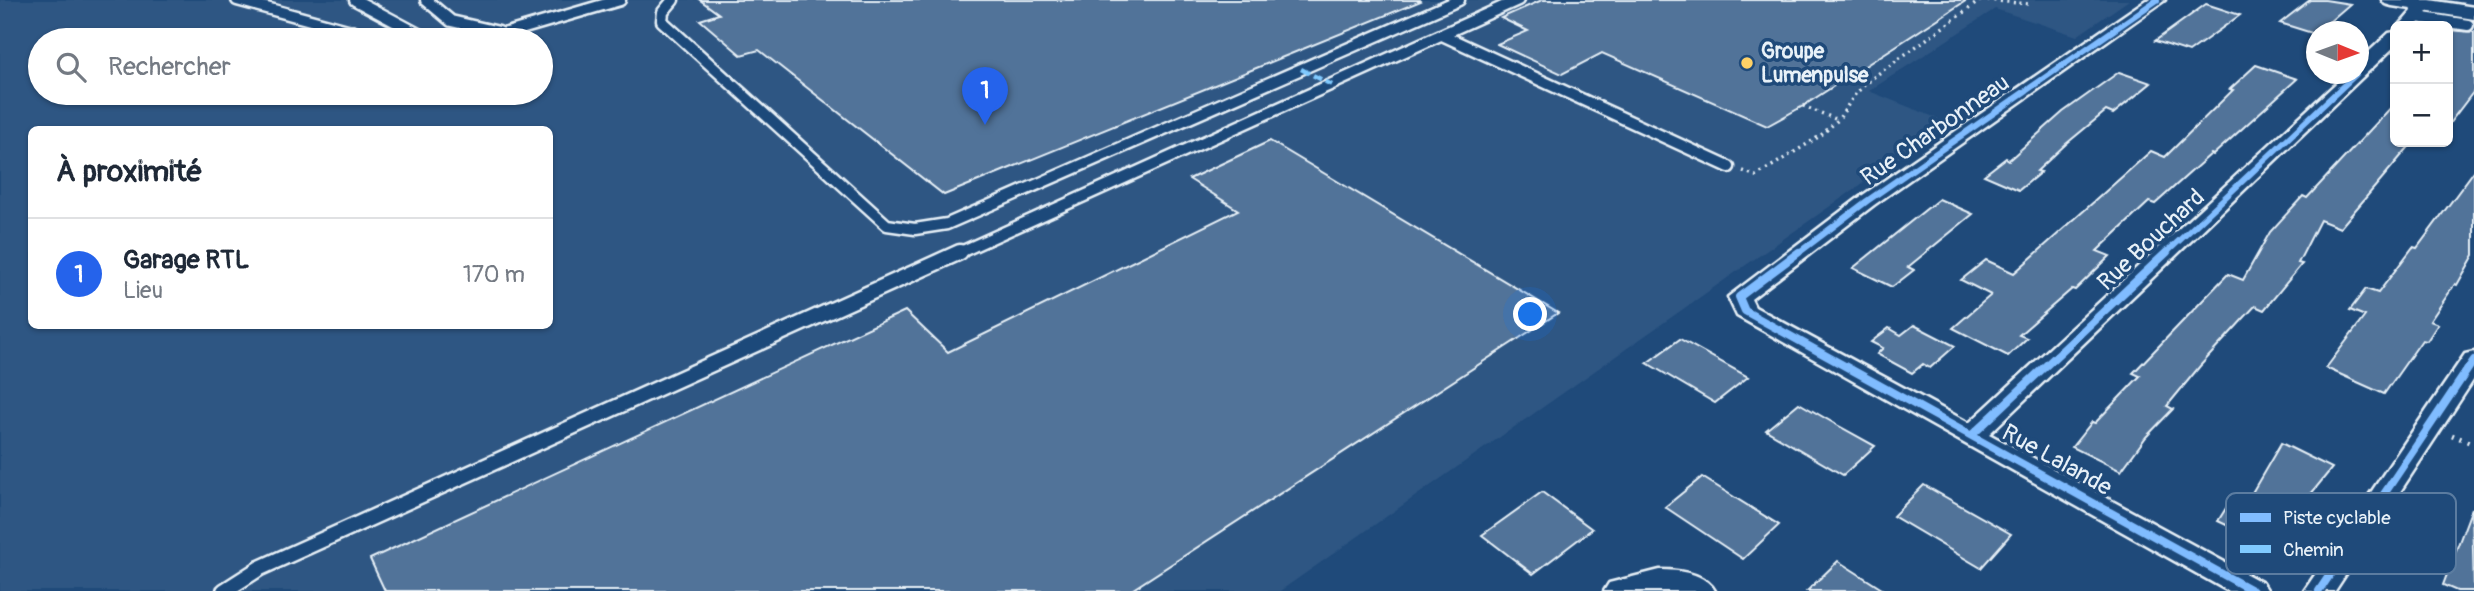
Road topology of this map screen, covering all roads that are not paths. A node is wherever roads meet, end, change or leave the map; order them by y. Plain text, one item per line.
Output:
1 (237, 0) edge
2 (355, 0) edge
3 (426, 0) edge
4 (620, 0) edge
5 (673, 0) edge
6 (1459, 0) edge
7 (1518, 0) edge
8 (2157, 0) edge
9 (2392, 0) edge
10 (2416, 12) edge
11 (2470, 13) edge
12 (338, 28) edge
13 (407, 28) edge
14 (484, 28) edge
15 (524, 28) edge
16 (1441, 35) junction
17 (2390, 42) edge
18 (2369, 62) edge
19 (2345, 84) edge
20 (1729, 167) road end
21 (1739, 297) joint
22 (2474, 359) edge
23 (1972, 435) junction
24 (2384, 493) edge
25 (2330, 574) edge
26 (224, 591) edge
27 (1619, 591) edge
28 (1700, 591) edge
29 (2253, 591) edge
30 (2319, 591) edge

1 - 12 lane
2 - 13 lane
3 - 14 lane
4 - 15 lane
5 - 6 lane
7 - 16 lane
8 - 21 street, Rue Charbonneau
9 - 10 street
10 - 11 street
16 - 20 lane
16 - 26 lane
17 - 18 street, Rue Bouchard
19 - 23 street, Rue Bouchard
21 - 23 street, Rue Lalande
22 - 24 street
23 - 29 street, Rue Lalande
25 - 30 street
27 - 28 street

